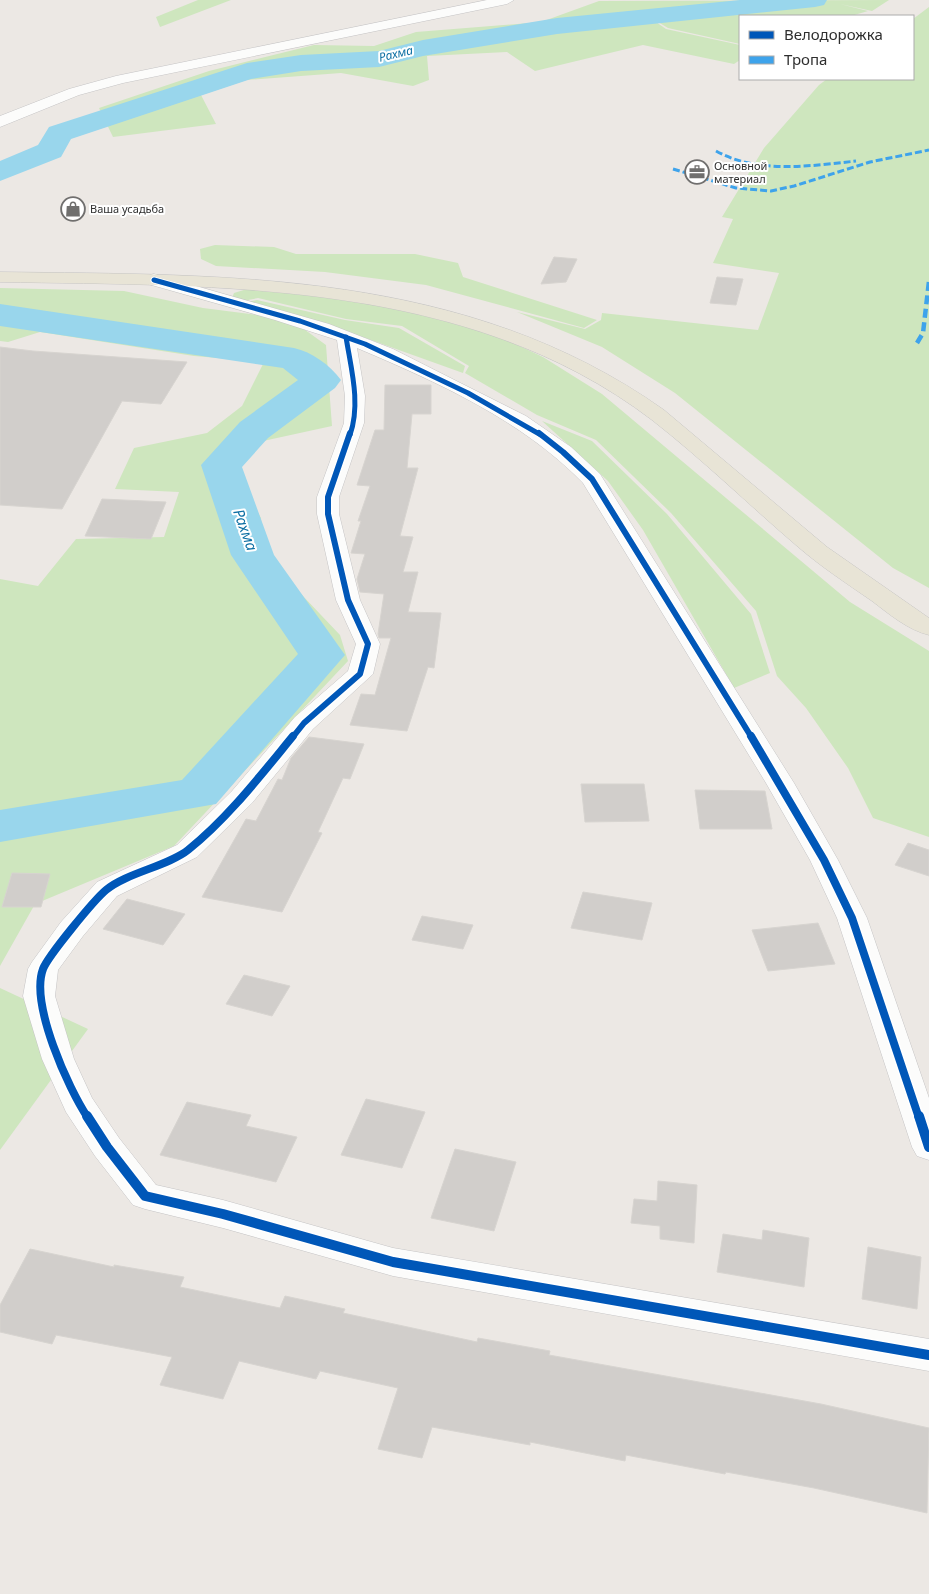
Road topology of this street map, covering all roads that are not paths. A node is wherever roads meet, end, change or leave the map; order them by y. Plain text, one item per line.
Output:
1 (507, 0) edge
2 (0, 122) edge
3 (0, 277) edge
4 (154, 280) junction
5 (346, 337) junction
6 (929, 628) edge
7 (929, 1147) edge
8 (929, 1355) edge

1 - 2 street
3 - 4 main road
4 - 5 street
4 - 6 main road
5 - 7 street
5 - 8 street

